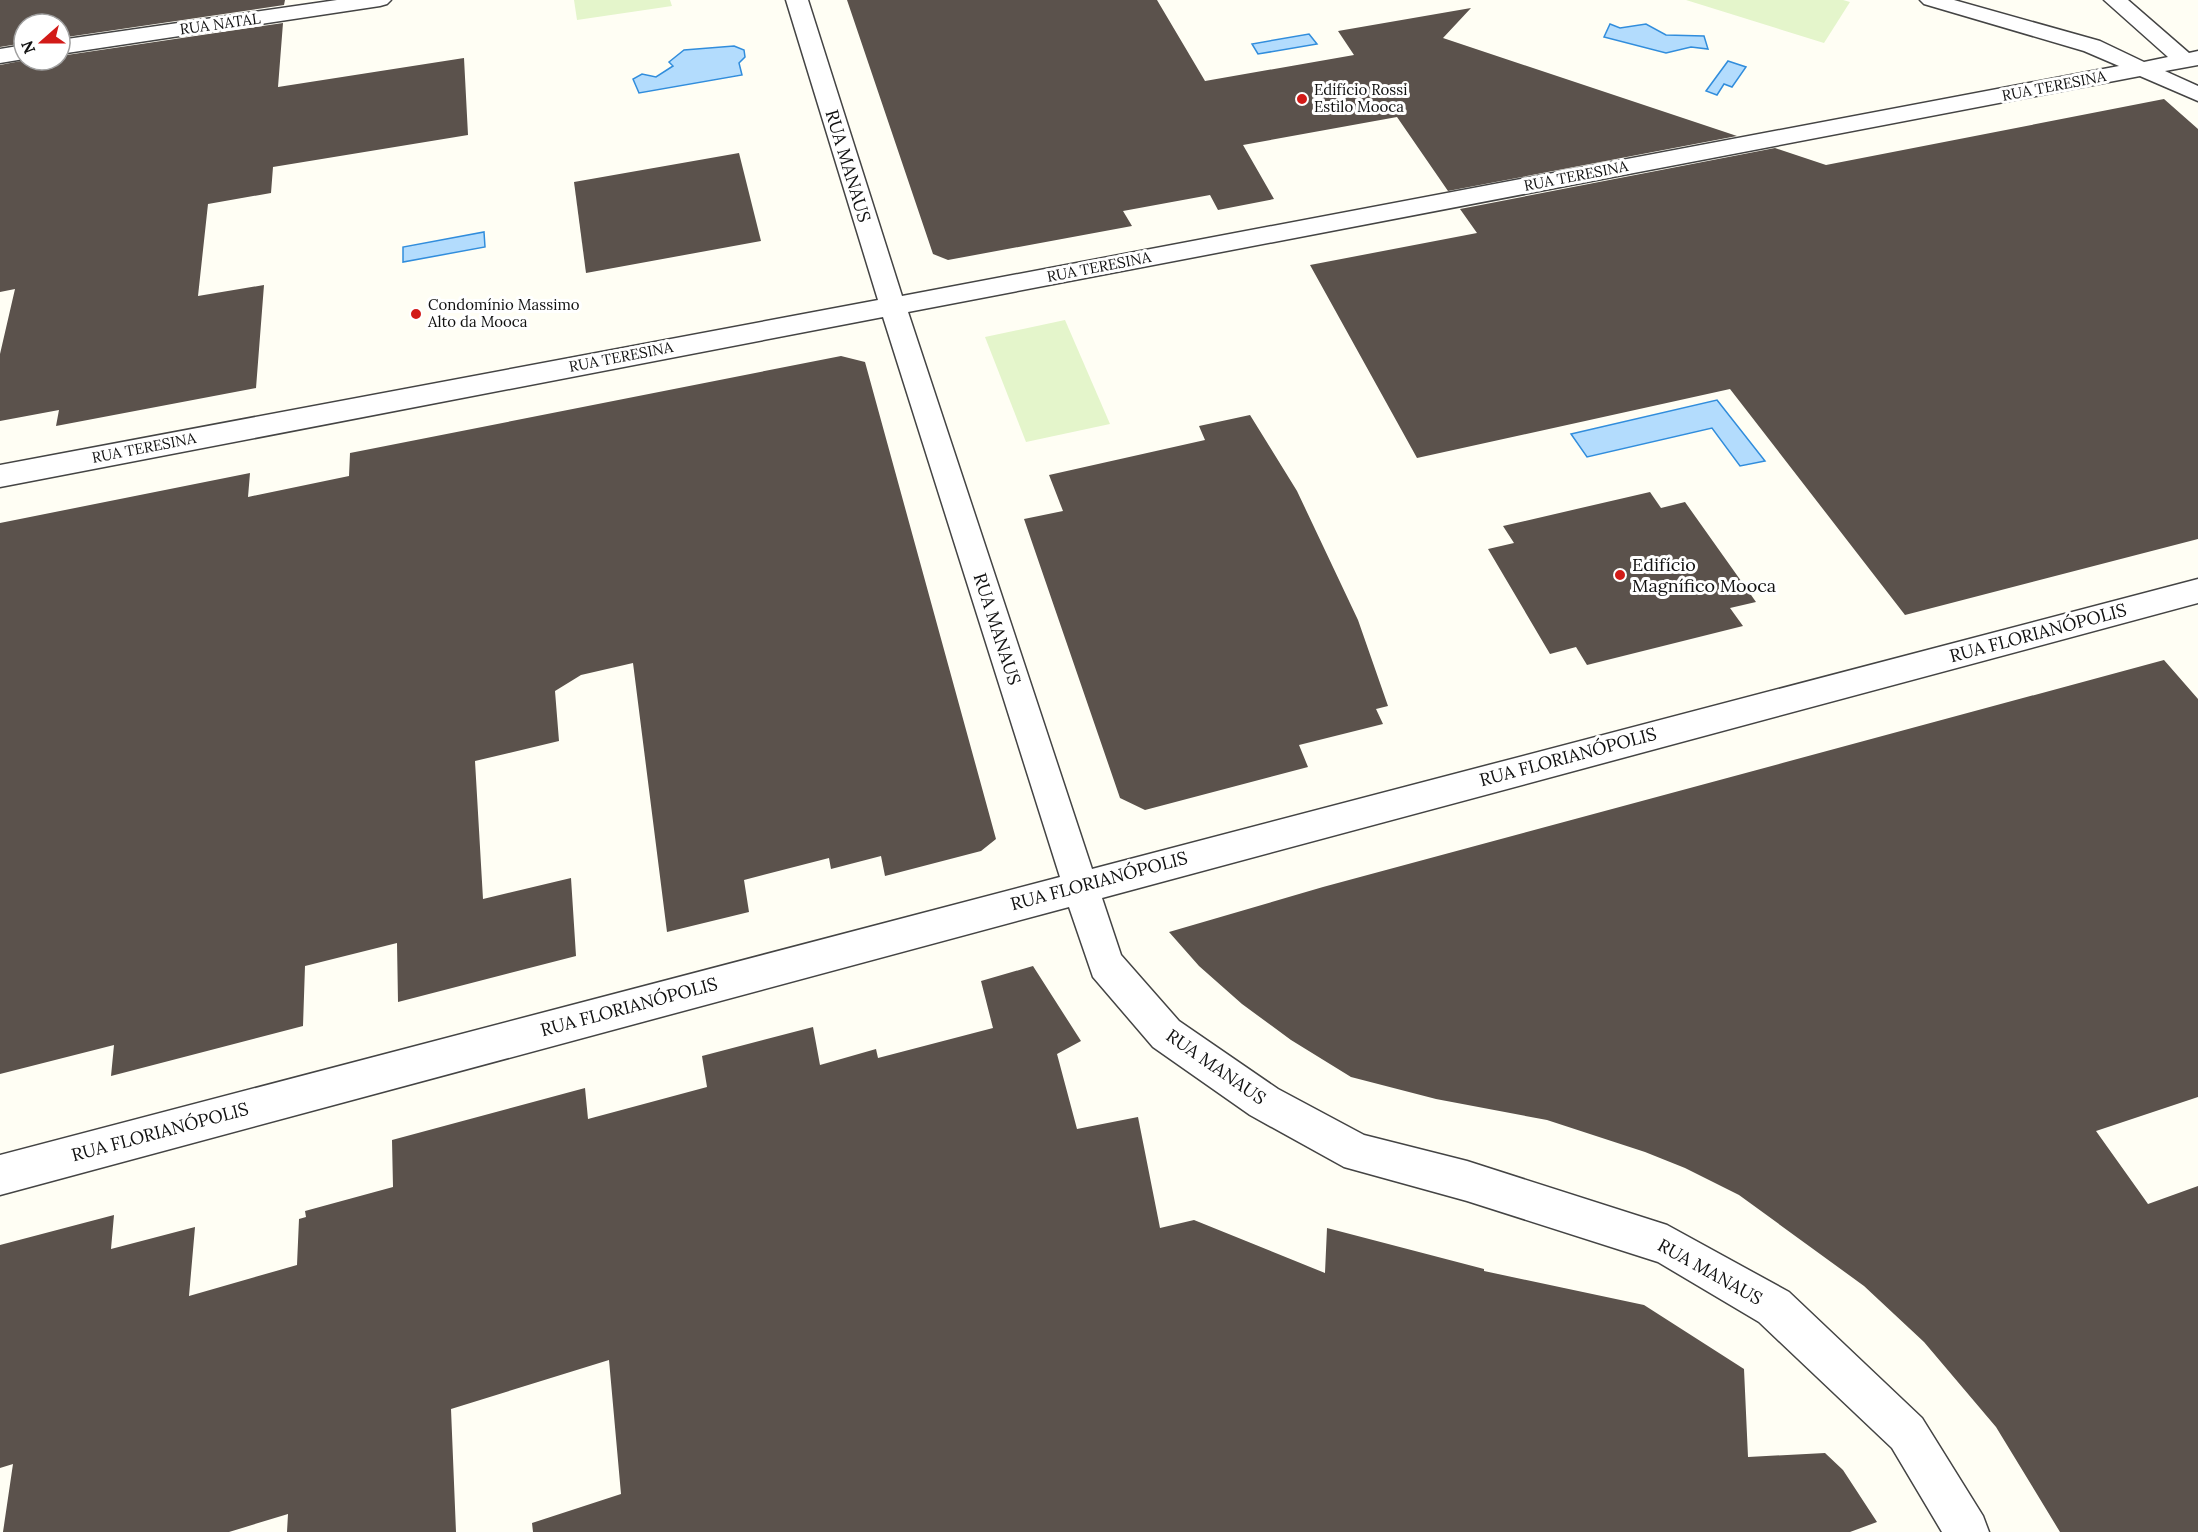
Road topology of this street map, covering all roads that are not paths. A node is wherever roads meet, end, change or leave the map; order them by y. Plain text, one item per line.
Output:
1 (380, 0) edge
2 (797, 0) edge
3 (1931, 0) edge
4 (2115, 0) edge
5 (72, 45) edge
6 (2192, 60) edge
7 (2145, 69) junction
8 (2198, 94) edge
9 (892, 306) junction
10 (0, 476) edge
11 (2198, 591) edge
12 (1080, 886) junction
13 (0, 1175) edge
14 (1967, 1532) edge

1 - 5 street, RUA NATAL
2 - 9 street, RUA MANAUS
3 - 7 street
4 - 6 street
6 - 7 street, RUA TERESINA
7 - 8 street
7 - 9 street, RUA TERESINA
9 - 10 street, RUA TERESINA
9 - 12 street, RUA MANAUS
11 - 12 street, RUA FLORIANÓPOLIS
12 - 13 street, RUA FLORIANÓPOLIS
12 - 14 street, RUA MANAUS

